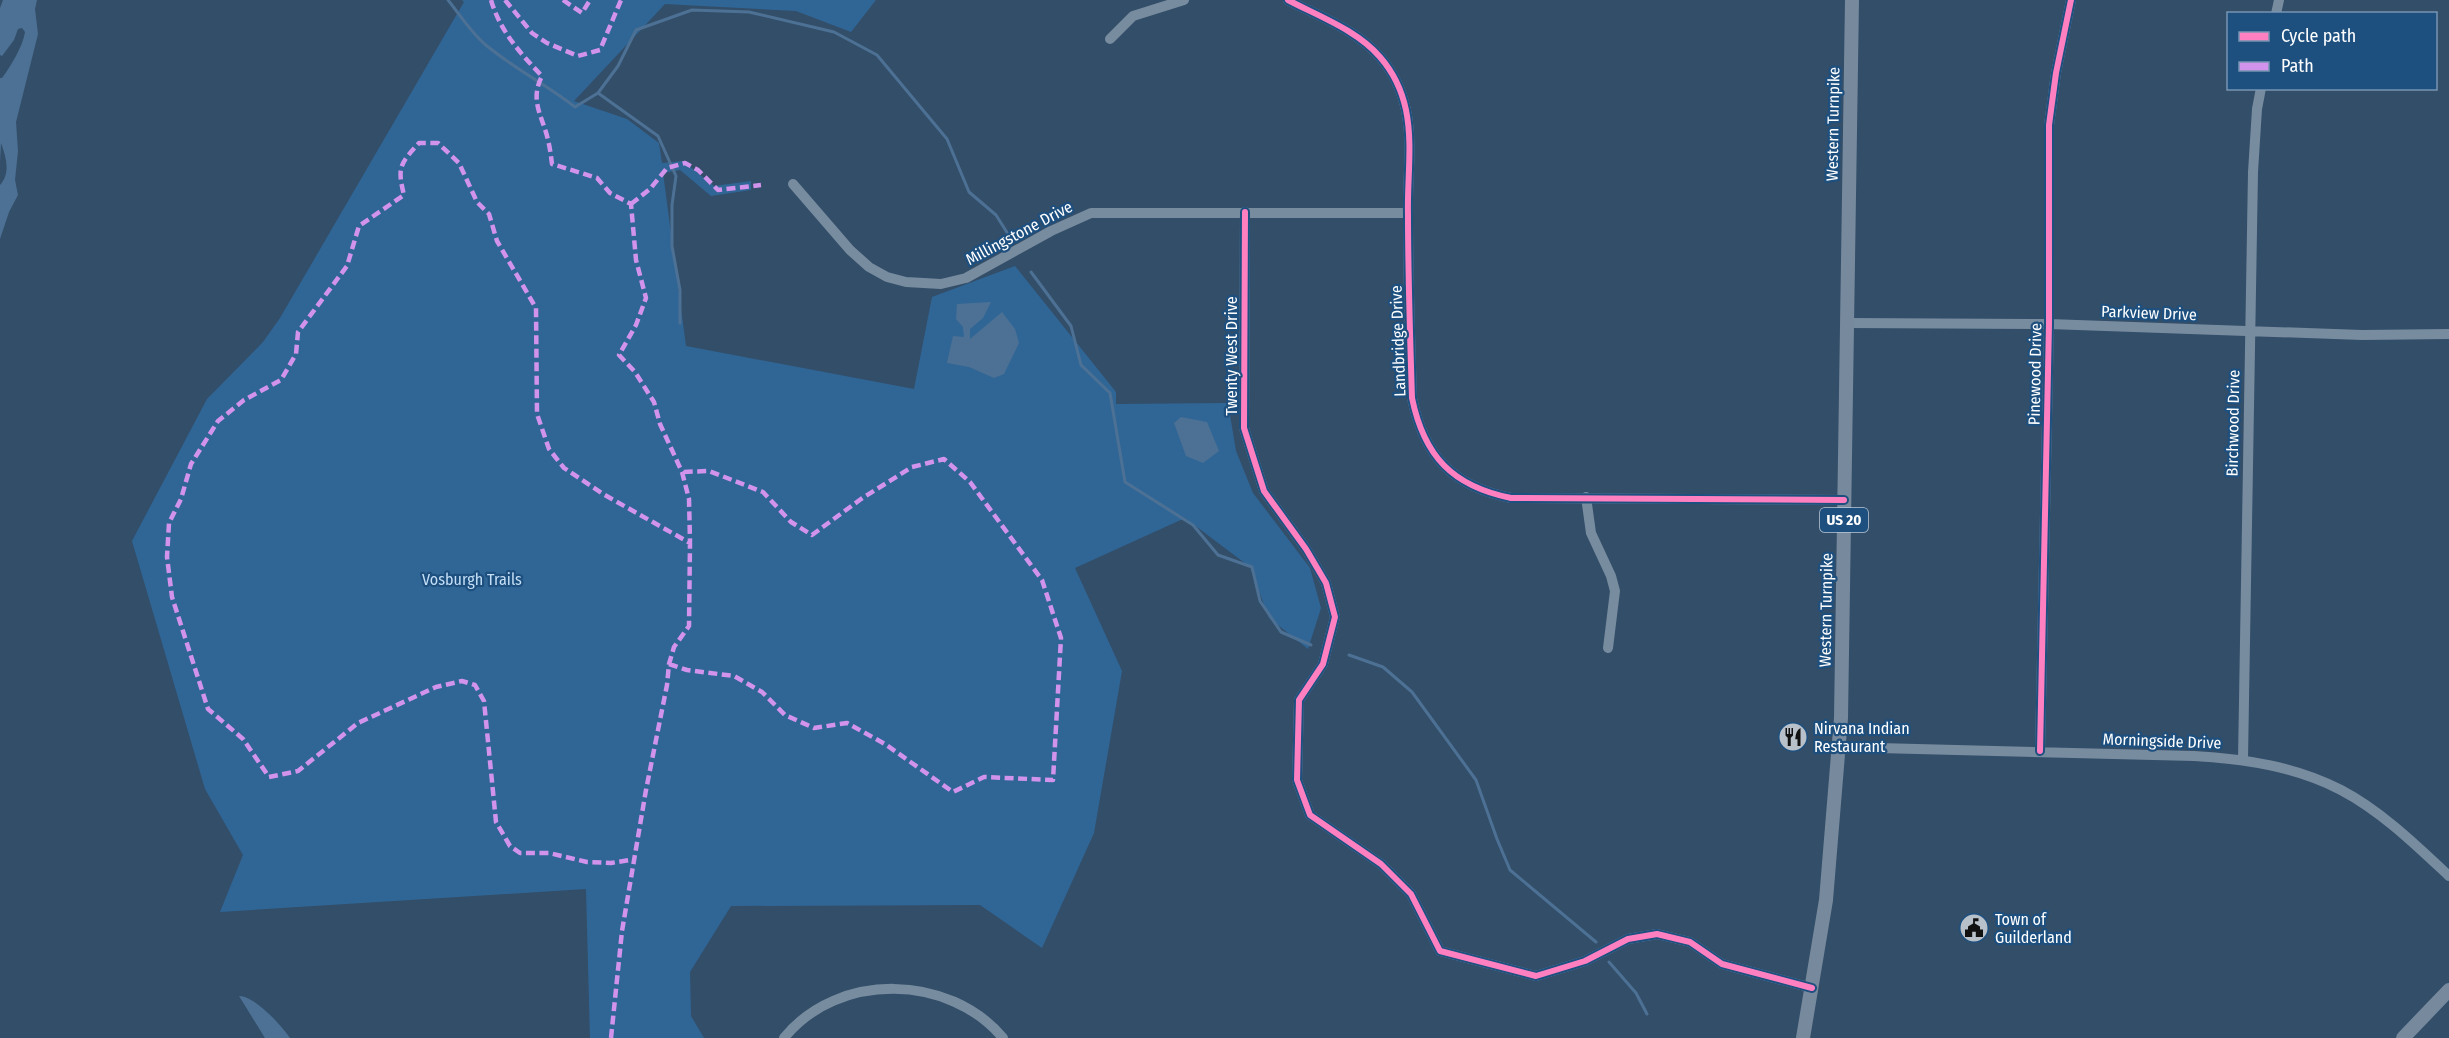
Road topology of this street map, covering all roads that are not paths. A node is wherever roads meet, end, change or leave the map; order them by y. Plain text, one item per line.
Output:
1 (1184, 0) edge
2 (1288, 0) edge
3 (1852, 0) edge
4 (2071, 0) edge
5 (1110, 39) dead end
6 (2261, 90) edge
7 (793, 184) dead end
8 (1245, 212) junction
9 (1407, 213) junction
10 (1847, 323) junction
11 (2049, 324) junction
12 (2249, 332) junction
13 (2449, 334) edge
14 (1586, 497) junction
15 (1844, 500) junction
16 (1608, 648) dead end
17 (1839, 747) junction
18 (2040, 751) junction
19 (2243, 759) junction
20 (2449, 876) edge
21 (1812, 988) junction
22 (2449, 990) edge
23 (784, 1038) edge
24 (1003, 1038) edge
25 (1803, 1038) edge
26 (2403, 1038) edge

1 - 5 street
2 - 9 street, Landbridge Drive
3 - 10 main road, Western Turnpike / US 20
4 - 11 street, Pinewood Drive
6 - 12 street, Birchwood Drive
7 - 8 street, Millingstone Drive
8 - 9 street, Millingstone Drive
8 - 21 street, Twenty West Drive
9 - 14 street, Landbridge Drive
10 - 11 street, Parkview Drive
10 - 15 main road, Western Turnpike / US 20
11 - 12 street, Parkview Drive
11 - 18 street, Pinewood Drive
12 - 13 street, Parkview Drive
12 - 19 street, Birchwood Drive
14 - 15 street, Landbridge Drive
14 - 16 street
15 - 17 main road, Western Turnpike / US 20
17 - 18 street, Morningside Drive
17 - 21 main road, Western Turnpike / US 20
18 - 19 street, Morningside Drive
19 - 20 street, Morningside Drive
21 - 25 main road, Western Turnpike / US 20
22 - 26 main road
23 - 24 street

